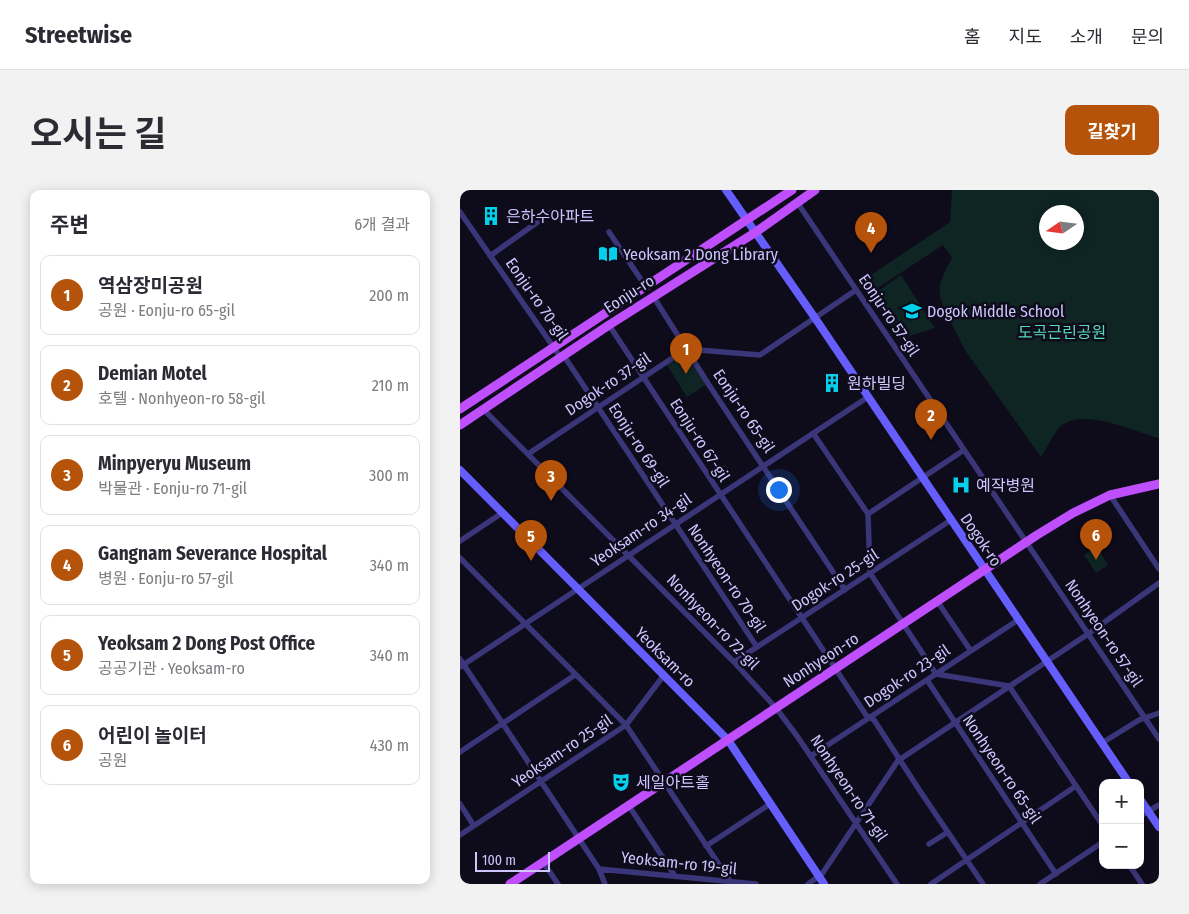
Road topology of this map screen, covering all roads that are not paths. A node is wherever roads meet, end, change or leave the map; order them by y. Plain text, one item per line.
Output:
1 (726, 190) edge
2 (792, 190) edge
3 (815, 190) edge
4 (797, 202) junction
5 (460, 212) edge
6 (553, 212) dead end
7 (748, 220) junction
8 (608, 232) dead end
9 (756, 232) junction
10 (490, 256) junction
11 (646, 287) junction
12 (856, 290) junction
13 (653, 296) junction
14 (815, 318) junction
15 (609, 324) junction
16 (554, 348) junction
17 (686, 349) junction
18 (562, 357) junction
19 (643, 377) junction
20 (868, 397) junction
21 (598, 408) junction
22 (460, 409) edge
23 (484, 410) junction
24 (460, 425) edge
25 (813, 433) junction
26 (964, 450) junction
27 (528, 454) junction
28 (764, 466) junction
29 (460, 470) edge
30 (922, 478) junction
31 (1159, 484) edge
32 (720, 495) junction
33 (1110, 495) junction
34 (502, 513) junction
35 (868, 514) junction
36 (951, 520) junction
37 (675, 525) junction
38 (460, 542) edge
39 (1025, 542) junction
40 (629, 556) junction
41 (460, 558) edge
42 (984, 569) junction
43 (1159, 569) edge
44 (870, 573) junction
45 (1159, 583) edge
46 (578, 589) junction
47 (846, 590) junction
48 (937, 601) junction
49 (802, 619) junction
50 (1018, 620) junction
51 (525, 624) junction
52 (903, 624) junction
53 (1088, 634) junction
54 (757, 647) junction
55 (971, 651) junction
56 (1046, 661) junction
57 (734, 662) junction
58 (461, 664) edge
59 (836, 669) junction
60 (936, 674) junction
61 (575, 675) junction
62 (664, 675) junction
63 (927, 680) junction
64 (1009, 686) junction
65 (776, 708) junction
66 (1159, 713) edge
67 (1144, 717) junction
68 (870, 718) junction
69 (955, 723) junction
70 (502, 724) junction
71 (626, 725) junction
72 (1159, 739) edge
73 (728, 740) junction
74 (1102, 743) junction
75 (460, 752) edge
76 (811, 756) junction
77 (899, 759) junction
78 (1126, 779) edge
79 (541, 782) junction
80 (664, 782) junction
81 (1076, 786) junction
82 (460, 804) edge
83 (770, 804) junction
84 (1159, 805) edge
85 (629, 806) junction
86 (1144, 806) edge
87 (1148, 811) junction
88 (1144, 814) edge
89 (856, 822) junction
90 (1021, 822) junction
91 (1102, 824) edge
92 (474, 826) junction
93 (1159, 827) edge
94 (948, 832) junction
95 (460, 835) edge
96 (578, 838) junction
97 (929, 844) dead end
98 (1099, 845) edge
99 (706, 846) junction
100 (966, 860) junction
101 (543, 862) junction
102 (599, 869) junction
103 (1132, 869) edge
104 (1056, 874) junction
105 (675, 876) junction
106 (821, 879) edge
107 (730, 883) edge
108 (510, 884) edge
109 (558, 884) edge
110 (605, 884) edge
111 (756, 884) edge
112 (808, 884) edge
113 (897, 884) edge
114 (931, 884) edge
115 (983, 884) edge
116 (1040, 884) edge
117 (1142, 884) edge

1 - 7 main road, Dogok-ro
2 - 7 main road, Eonju-ro
3 - 4 main road, Eonju-ro
4 - 9 main road, Eonju-ro
4 - 12 street, Eonju-ro 57-gil
5 - 10 street, Eonju-ro 70-gil
6 - 10 street, Eonju-ro 70-gil
7 - 9 main road, Dogok-ro
7 - 11 main road, Eonju-ro
8 - 11 street
9 - 13 main road, Eonju-ro
9 - 14 main road, Dogok-ro
10 - 16 street, Eonju-ro 70-gil
11 - 16 main road, Eonju-ro
12 - 14 street
12 - 26 street, Eonju-ro 57-gil
13 - 15 main road, Eonju-ro
13 - 17 street, Eonju-ro 65-gil
14 - 17 street
14 - 20 main road, Dogok-ro
15 - 18 main road, Eonju-ro
15 - 19 street, Eonju-ro 67-gil
16 - 18 street, Eonju-ro 70-gil
16 - 22 main road, Eonju-ro
17 - 19 street, Dogok-ro 37-gil
17 - 28 street, Eonju-ro 65-gil
18 - 21 street, Eonju-ro 69-gil
18 - 23 main road, Eonju-ro
19 - 21 street, Dogok-ro 37-gil
19 - 32 street, Eonju-ro 67-gil
20 - 25 street, Yeoksam-ro 34-gil
20 - 30 main road, Dogok-ro
21 - 27 street, Dogok-ro 37-gil
21 - 37 street, Eonju-ro 69-gil
23 - 24 main road, Eonju-ro
23 - 27 street, Nonhyeon-ro 72-gil
25 - 28 street, Yeoksam-ro 34-gil
25 - 35 street
26 - 30 street
26 - 39 street, Nonhyeon-ro 57-gil
27 - 40 street, Nonhyeon-ro 72-gil
28 - 32 street, Yeoksam-ro 34-gil
28 - 47 street, Eonju-ro 65-gil
29 - 34 main road, Yeoksam-ro
30 - 35 street
30 - 36 main road, Dogok-ro
31 - 33 main road, Nonhyeon-ro
32 - 37 street, Yeoksam-ro 34-gil
32 - 49 street, Eonju-ro 67-gil
33 - 39 main road, Nonhyeon-ro
33 - 43 street
34 - 38 street
34 - 46 main road, Yeoksam-ro
35 - 44 street
36 - 42 main road, Dogok-ro
36 - 44 street, Dogok-ro 25-gil
37 - 40 street, Yeoksam-ro 34-gil
37 - 54 street, Nonhyeon-ro 70-gil
39 - 42 main road, Nonhyeon-ro
39 - 53 street, Nonhyeon-ro 57-gil
40 - 46 street, Yeoksam-ro 34-gil
40 - 57 street, Nonhyeon-ro 72-gil
41 - 51 street
42 - 48 main road, Nonhyeon-ro
42 - 50 main road, Dogok-ro
44 - 47 street, Dogok-ro 25-gil
44 - 52 street
45 - 53 street
46 - 51 street, Yeoksam-ro 34-gil
46 - 62 main road, Yeoksam-ro
47 - 49 street, Dogok-ro 25-gil
48 - 52 main road, Nonhyeon-ro
48 - 55 street
49 - 54 street, Dogok-ro 25-gil
49 - 59 street, Eonju-ro 67-gil
50 - 55 street, Dogok-ro 23-gil
50 - 56 main road, Dogok-ro
51 - 58 street, Yeoksam-ro 34-gil
51 - 61 street
52 - 59 main road, Nonhyeon-ro
52 - 60 street
53 - 56 street
53 - 67 street, Nonhyeon-ro 57-gil
54 - 57 street, Dogok-ro 25-gil
55 - 60 street, Dogok-ro 23-gil
56 - 64 street
56 - 74 main road, Dogok-ro
57 - 65 street, Nonhyeon-ro 72-gil
58 - 70 street
59 - 65 main road, Nonhyeon-ro
59 - 68 street, Eonju-ro 67-gil
60 - 63 street, Dogok-ro 23-gil
60 - 64 street
61 - 70 street
61 - 71 street
62 - 71 street, Yeoksam-ro 25-gil
62 - 73 main road, Yeoksam-ro
63 - 68 street, Dogok-ro 23-gil
63 - 69 street, Nonhyeon-ro 65-gil
64 - 69 street
64 - 81 street
65 - 73 main road, Nonhyeon-ro
65 - 76 street, Nonhyeon-ro 71-gil
66 - 67 street
67 - 72 street, Nonhyeon-ro 57-gil
67 - 74 street
68 - 76 street, Dogok-ro 23-gil
68 - 77 street, Eonju-ro 67-gil
69 - 77 street
69 - 90 street, Nonhyeon-ro 65-gil
70 - 75 street
70 - 79 street
71 - 79 street, Yeoksam-ro 25-gil
71 - 80 street
73 - 80 main road, Nonhyeon-ro
73 - 83 main road, Yeoksam-ro
74 - 78 main road, Dogok-ro
76 - 89 street, Nonhyeon-ro 71-gil
77 - 89 street
77 - 94 street, Eonju-ro 67-gil
79 - 92 street, Yeoksam-ro 25-gil
79 - 96 street
80 - 85 main road, Nonhyeon-ro
80 - 99 street
81 - 90 street
81 - 91 street
82 - 92 street
83 - 99 street
83 - 106 main road, Yeoksam-ro
84 - 87 street
85 - 96 main road, Nonhyeon-ro
85 - 105 street
86 - 87 main road
87 - 88 street
87 - 93 main road
89 - 106 street
89 - 113 street, Nonhyeon-ro 71-gil
90 - 100 street
90 - 104 street, Nonhyeon-ro 65-gil
92 - 95 street, Yeoksam-ro 25-gil
94 - 97 street
94 - 100 street, Eonju-ro 67-gil
96 - 101 main road, Nonhyeon-ro
96 - 102 street
98 - 104 street
99 - 107 street
100 - 114 street
100 - 115 street, Eonju-ro 67-gil
101 - 108 main road, Nonhyeon-ro
101 - 109 street
102 - 105 street, Yeoksam-ro 19-gil
102 - 110 street
103 - 117 street
104 - 116 street
105 - 107 street, Yeoksam-ro 19-gil
106 - 112 street
107 - 111 street, Yeoksam-ro 19-gil

